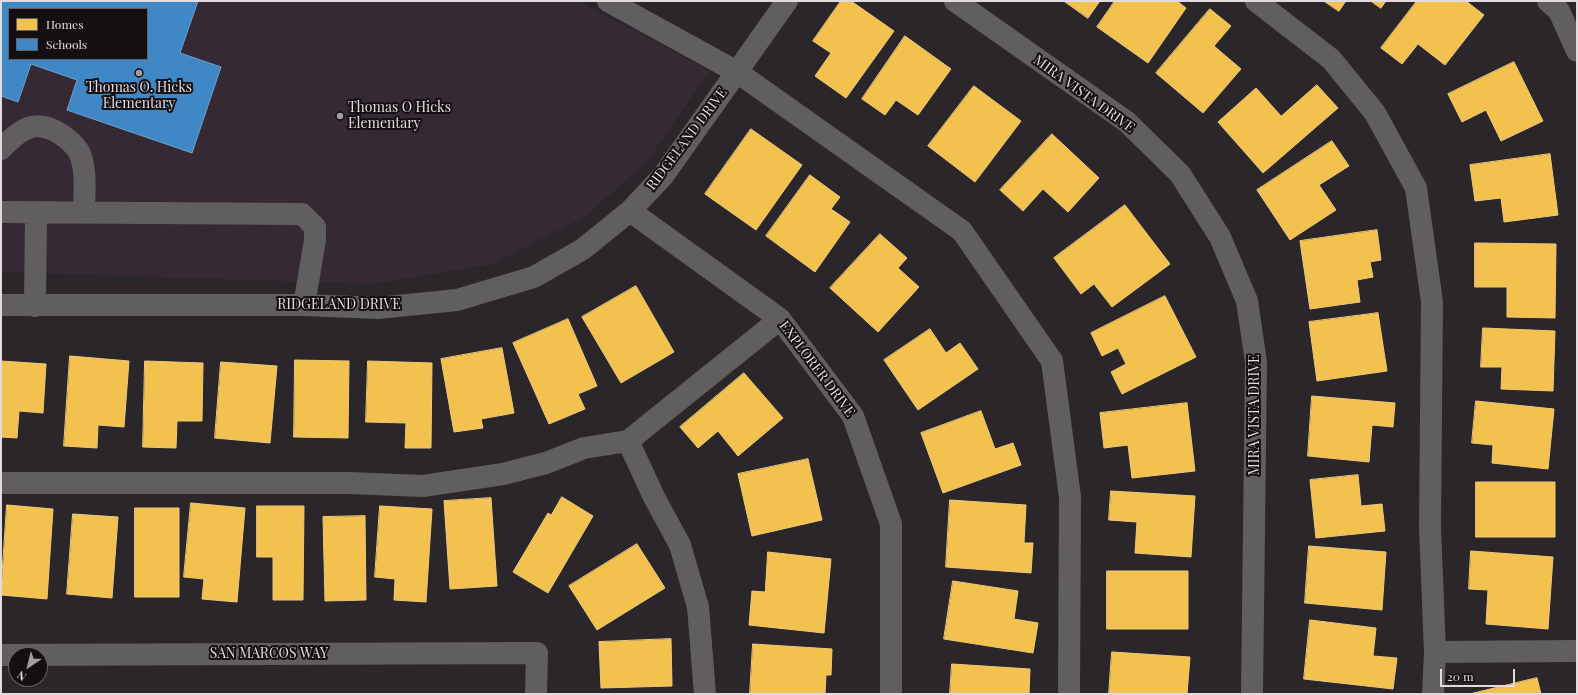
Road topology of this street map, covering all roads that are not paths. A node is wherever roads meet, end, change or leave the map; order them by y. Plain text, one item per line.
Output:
1 (608, 1) edge
2 (787, 1) edge
3 (955, 1) edge
4 (1256, 1) edge
5 (1548, 1) edge
6 (1577, 51) edge
7 (737, 72) junction
8 (1, 149) edge
9 (630, 211) junction
10 (1, 212) edge
11 (36, 212) junction
12 (84, 213) junction
13 (1, 305) edge
14 (35, 306) junction
15 (304, 306) junction
16 (780, 319) junction
17 (628, 441) junction
18 (1, 483) edge
19 (1577, 651) edge
20 (1435, 652) junction
21 (1, 655) edge
22 (536, 694) edge
23 (705, 694) edge
24 (891, 694) edge
25 (1069, 694) edge
26 (1252, 694) edge
27 (1433, 694) edge

1 - 7 street
2 - 7 street, RIDGELAND DRIVE
3 - 26 street, MIRA VISTA DRIVE
4 - 20 street
5 - 6 street
7 - 9 street, RIDGELAND DRIVE
7 - 25 street
8 - 12 street
9 - 15 street, RIDGELAND DRIVE
9 - 16 street, EXPLORER DRIVE
10 - 11 street
11 - 12 street
11 - 14 street
12 - 15 street
13 - 14 street, RIDGELAND DRIVE
14 - 15 street, RIDGELAND DRIVE
16 - 17 street
16 - 24 street, EXPLORER DRIVE
17 - 18 street
17 - 23 street
19 - 20 street
20 - 27 street
21 - 22 street, SAN MARCOS WAY

